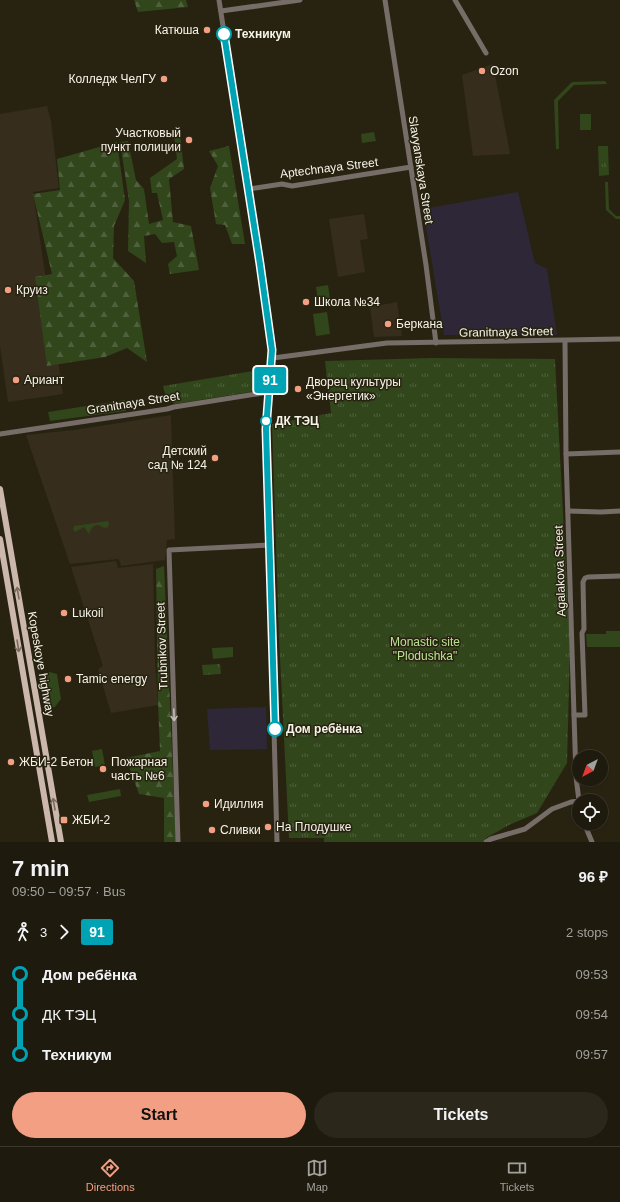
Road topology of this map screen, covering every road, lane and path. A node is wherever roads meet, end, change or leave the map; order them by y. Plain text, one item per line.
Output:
1 (219, 0) edge
2 (300, 0) edge
3 (385, 0) edge
4 (455, 0) edge
5 (221, 12) junction
6 (486, 53) dead end
7 (411, 167) junction
8 (249, 189) junction
9 (620, 339) edge
10 (565, 340) junction
11 (436, 343) junction
12 (273, 358) junction
13 (269, 392) junction
14 (0, 434) edge
15 (620, 452) edge
16 (566, 454) junction
17 (0, 489) edge
18 (568, 511) junction
19 (620, 512) edge
20 (0, 539) edge
21 (270, 545) junction
22 (620, 576) edge
23 (574, 715) junction
24 (42, 732) junction
25 (33, 733) junction
26 (47, 763) junction
27 (38, 764) junction
28 (578, 794) edge
29 (572, 802) edge
30 (587, 830) edge
31 (52, 842) edge
32 (61, 842) edge
33 (178, 842) edge
34 (278, 842) edge
35 (486, 842) edge
36 (592, 842) edge

1 - 5 street
2 - 5 street
3 - 7 street, Slavyanskaya Street
4 - 6 street
5 - 8 street
7 - 8 street, Aptechnaya Street
7 - 11 street, Slavyanskaya Street
8 - 12 street
9 - 10 street, Granitnaya Street
10 - 11 street, Granitnaya Street
10 - 16 street, Agalakova Street
11 - 12 street, Granitnaya Street
12 - 13 street
13 - 14 street, Granitnaya Street
13 - 21 street
15 - 16 street
16 - 18 street, Agalakova Street
24 -> 17 main road, Kopeskoye highway
18 - 19 street
18 - 23 street, Agalakova Street
20 -> 25 main road, Kopeskoye highway
21 -> 33 street, Trubnikov Street
21 - 34 street
22 - 23 street
23 - 28 street, Agalakova Street
24 - 25 main road
24 - 26 main road, Kopeskoye highway
25 - 27 main road, Kopeskoye highway
26 - 27 main road
32 -> 26 main road, Kopeskoye highway
27 - 31 main road, Kopeskoye highway
29 - 35 street
30 - 36 street

